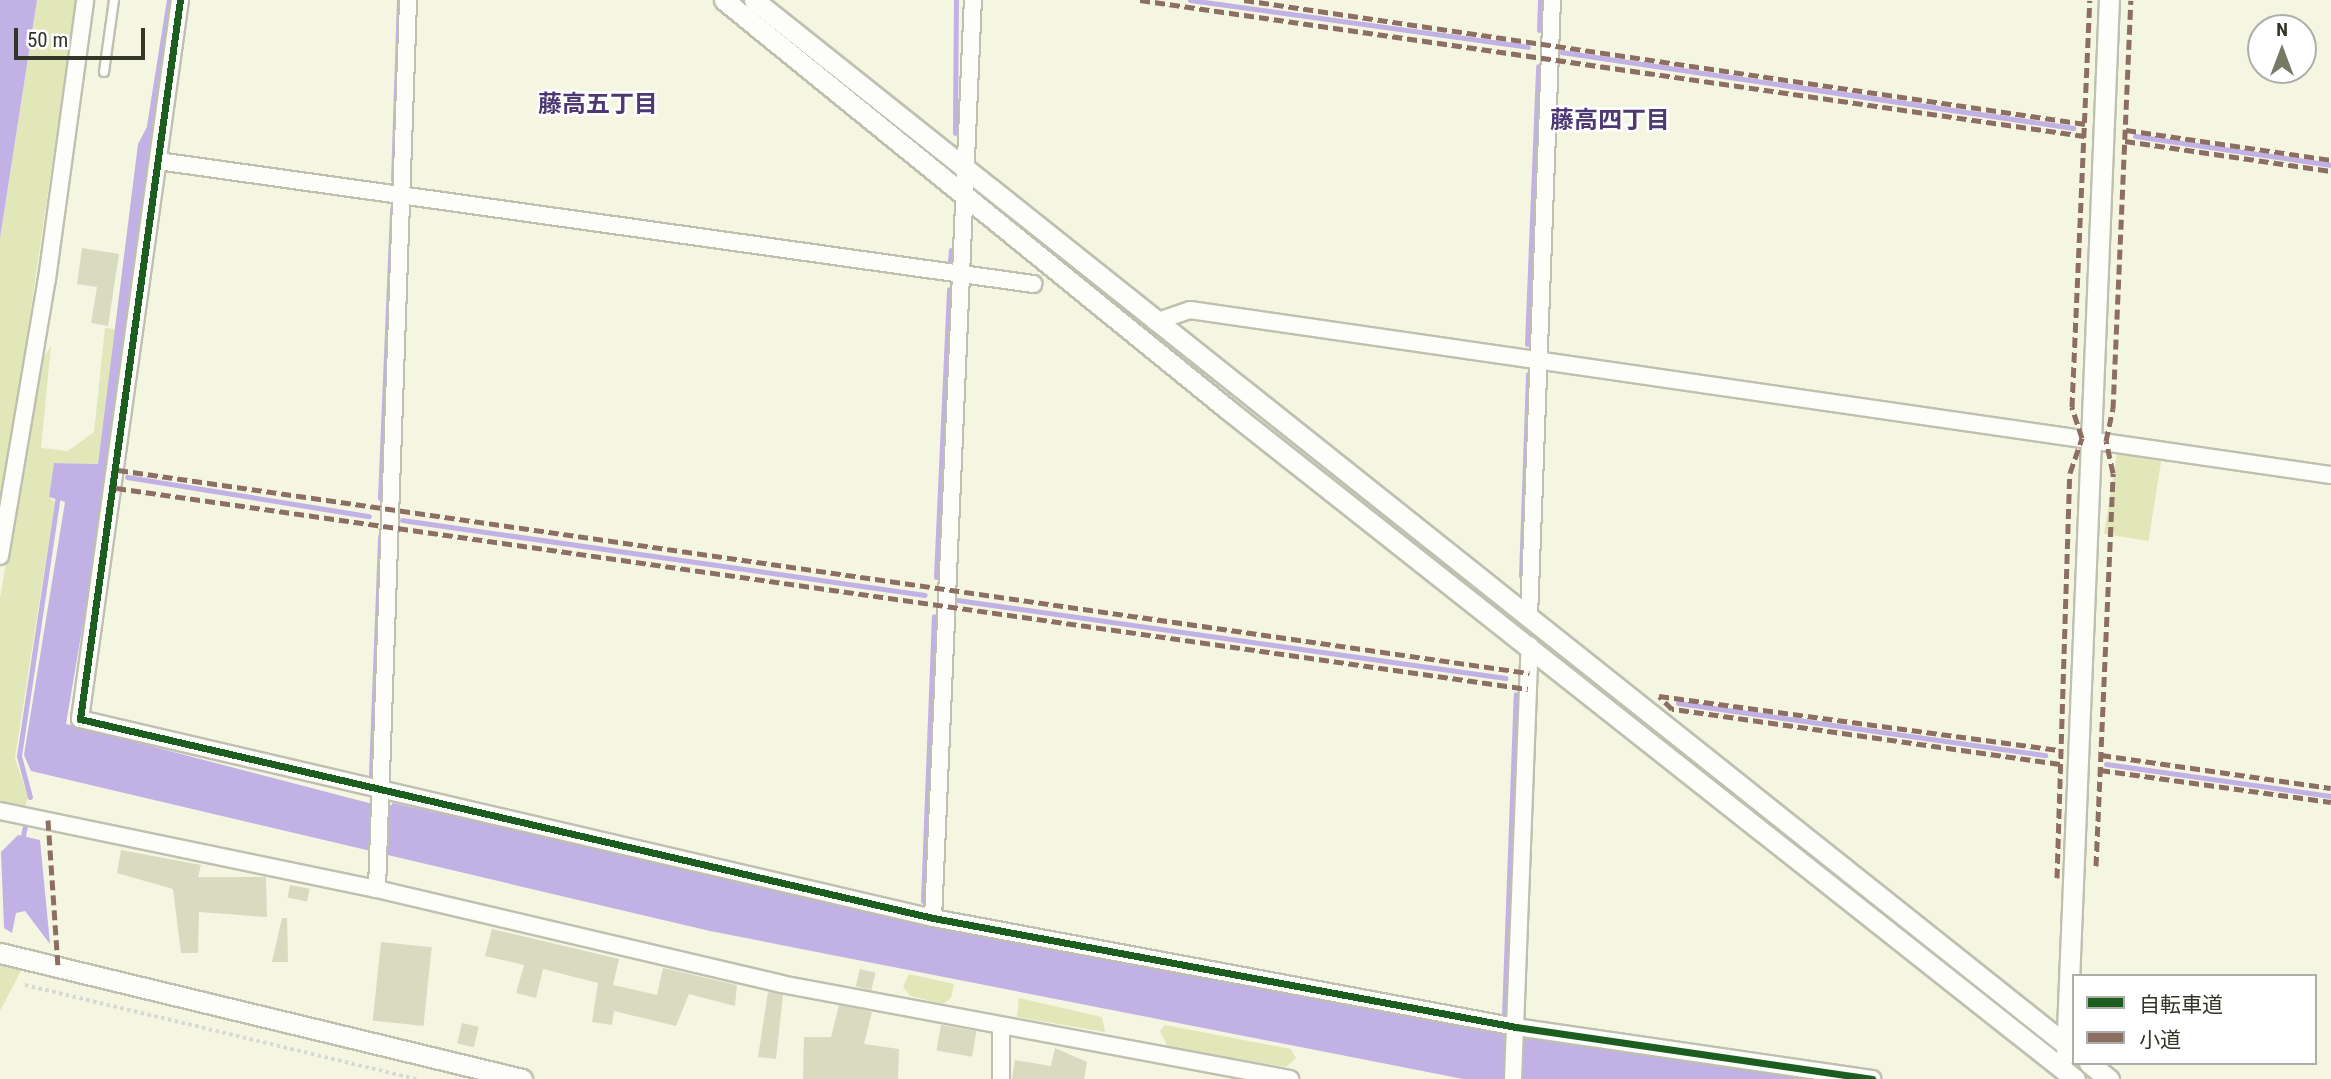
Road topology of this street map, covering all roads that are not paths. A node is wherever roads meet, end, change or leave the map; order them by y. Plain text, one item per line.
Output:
1 (85, 0) edge
2 (114, 0) edge
3 (180, 0) edge
4 (408, 0) edge
5 (724, 0) edge
6 (754, 0) edge
7 (973, 0) edge
8 (1552, 0) edge
9 (2109, 0) edge
10 (104, 72) dead end
11 (158, 161) junction
12 (967, 170) junction
13 (963, 194) junction
14 (403, 195) junction
15 (958, 276) junction
16 (1032, 284) dead end
17 (1155, 322) junction
18 (1541, 360) junction
19 (2093, 439) junction
20 (2331, 475) edge
21 (0, 556) edge
22 (1530, 617) junction
23 (1530, 645) junction
24 (381, 798) junction
25 (0, 811) edge
26 (377, 889) junction
27 (933, 918) junction
28 (0, 953) edge
29 (2073, 974) edge
30 (2072, 995) edge
31 (1516, 1027) junction
32 (1001, 1028) junction
33 (2070, 1048) edge
34 (2092, 1065) edge
35 (2068, 1076) edge
36 (522, 1079) edge
37 (1001, 1079) edge
38 (1290, 1079) edge
39 (1513, 1079) edge
40 (1872, 1079) edge
41 (2109, 1079) edge

1 - 21 street
2 - 10 lane
3 - 11 street
4 - 14 street
5 - 13 street
6 - 12 street
7 - 12 street
8 - 18 street
9 - 19 street
11 - 14 street
11 - 24 street
12 - 13 street
12 - 17 street
13 - 15 street
13 - 23 street
14 - 15 street
14 - 24 street
15 - 16 street
15 - 27 street
17 - 18 street
17 - 22 street
18 - 19 street
18 - 22 street
19 - 20 street
19 - 29 street
22 - 33 street
23 - 31 street
23 - 35 street
24 - 26 street
24 - 27 street
25 - 26 street
26 - 32 street
27 - 31 street
28 - 36 street
30 - 33 street
31 - 39 street
31 - 40 street
32 - 37 street
32 - 38 street
33 - 35 street
34 - 41 street

